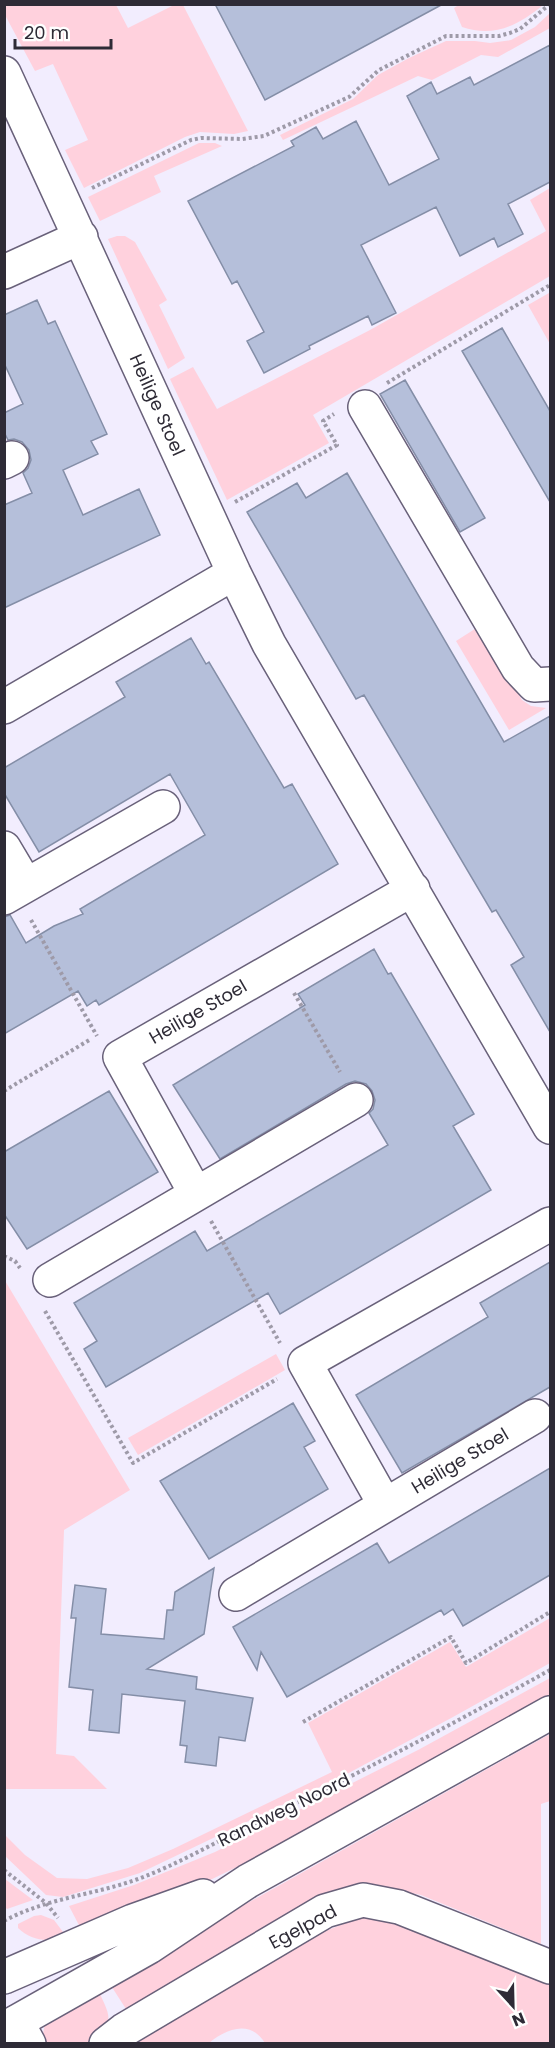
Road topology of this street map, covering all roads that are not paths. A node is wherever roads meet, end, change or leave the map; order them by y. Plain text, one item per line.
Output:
1 (4, 74) edge
2 (81, 237) junction
3 (4, 272) edge
4 (365, 407) dead end
5 (234, 573) junction
6 (550, 684) edge
7 (4, 707) edge
8 (163, 807) dead end
9 (4, 848) edge
10 (413, 889) junction
11 (15, 892) edge
12 (540, 1086) edge
13 (356, 1100) road end
14 (550, 1127) edge
15 (196, 1194) junction
16 (550, 1224) edge
17 (38, 1286) road end
18 (535, 1416) dead end
19 (385, 1505) junction
20 (236, 1594) dead end
21 (550, 1713) edge
22 (248, 1881) junction
23 (550, 1967) edge
24 (4, 1977) edge
25 (14, 2023) edge
26 (106, 2043) edge

1 - 2 street, Heilige Stoel
2 - 3 street
2 - 5 street, Heilige Stoel
4 - 6 street
5 - 7 street
5 - 10 street, Heilige Stoel
8 - 11 street
9 - 11 street
10 - 12 street, Heilige Stoel
10 - 15 street, Heilige Stoel
12 - 14 street, Heilige Stoel
13 - 15 street
15 - 17 street
16 - 19 street
18 - 19 street, Heilige Stoel
19 - 20 street, Heilige Stoel
21 - 22 street
22 - 24 street
22 - 25 street
23 - 26 street, Egelpad

